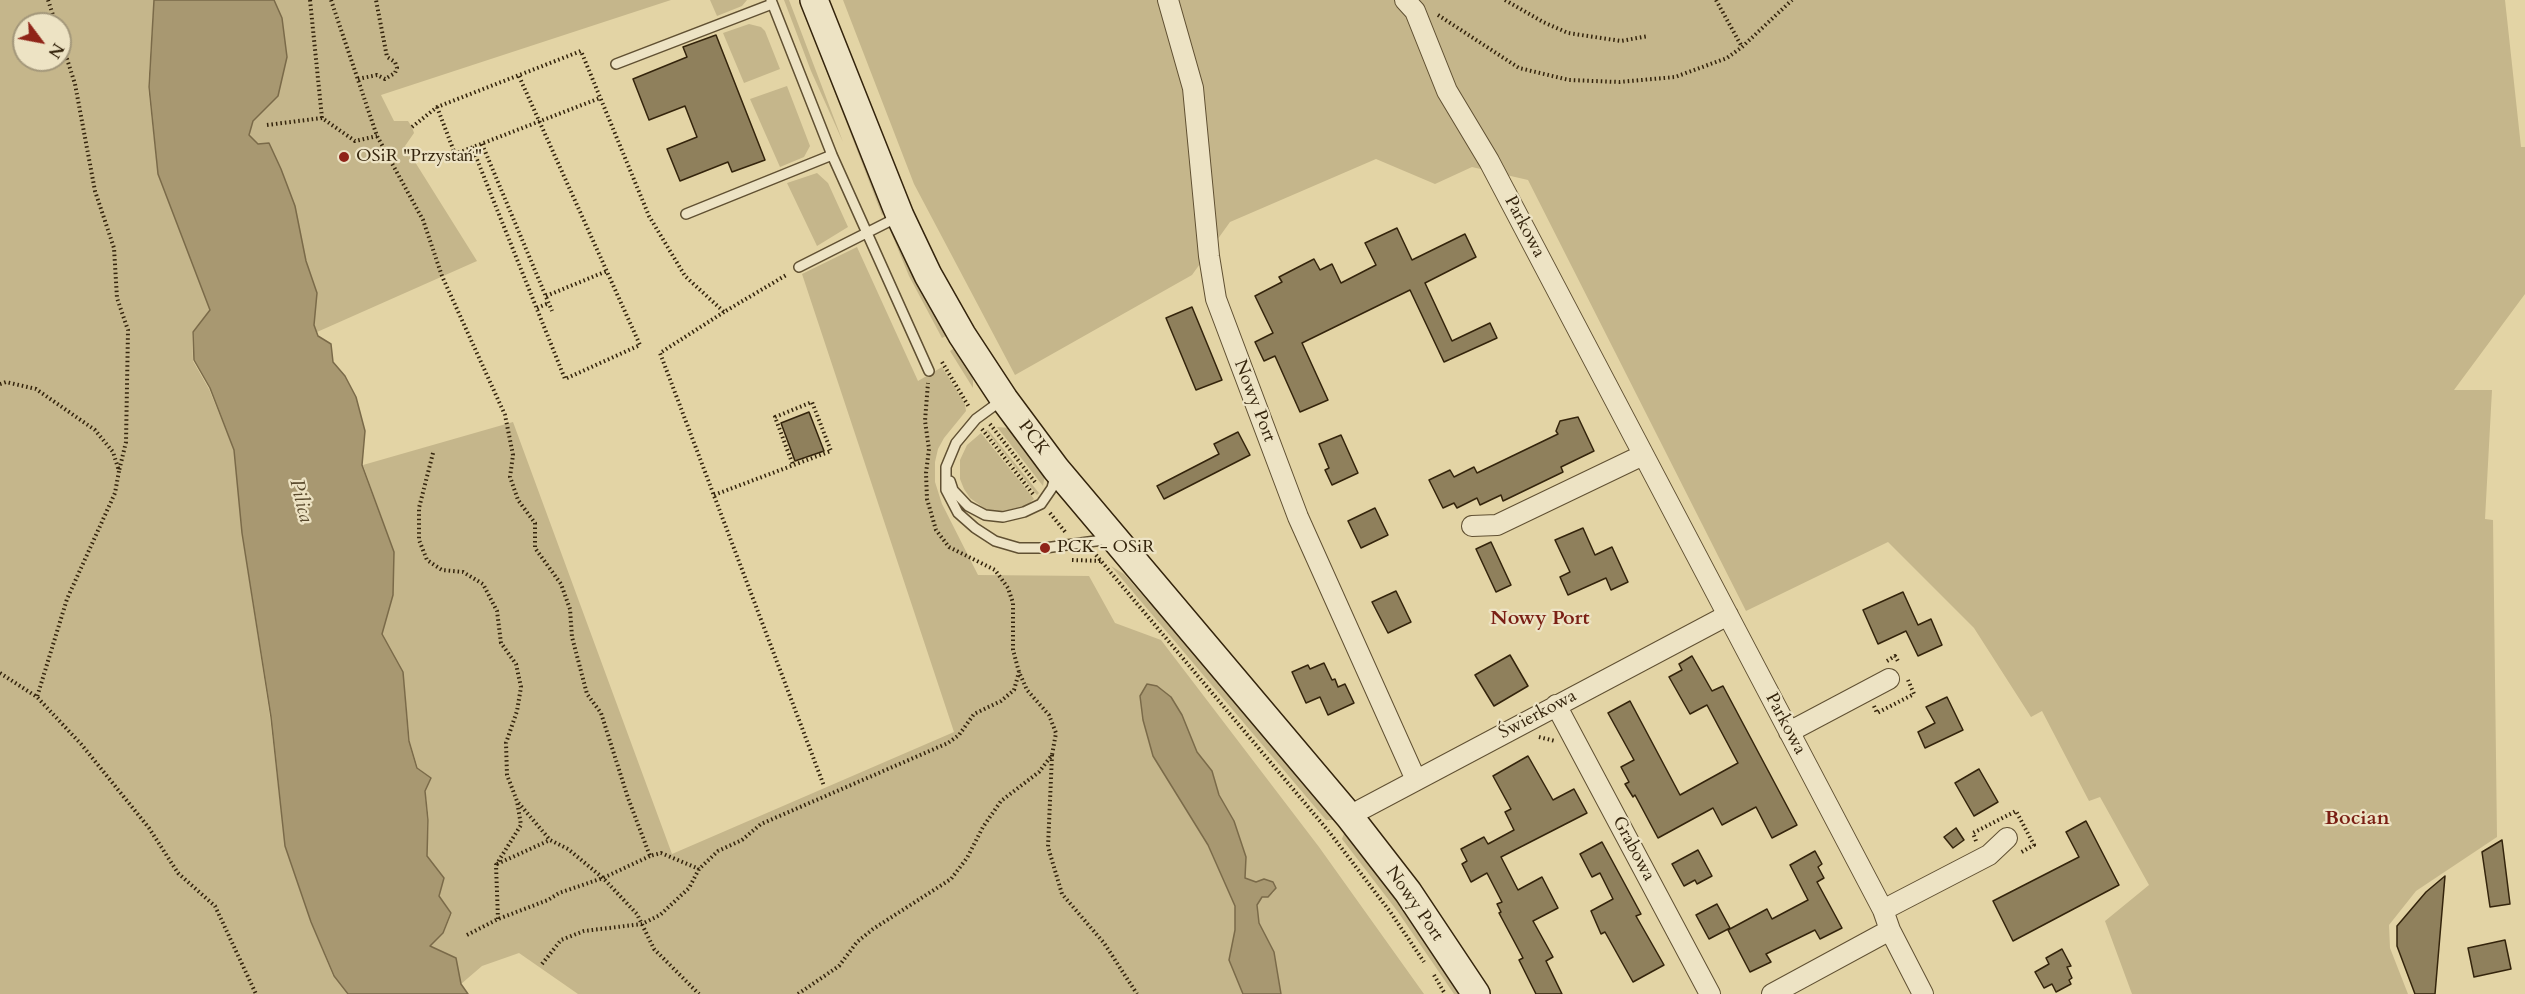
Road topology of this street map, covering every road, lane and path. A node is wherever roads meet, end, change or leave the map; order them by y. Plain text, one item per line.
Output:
1 (310, 0) edge
2 (331, 0) edge
3 (376, 0) edge
4 (814, 0) edge
5 (1168, 0) edge
6 (1405, 0) edge
7 (1505, 0) edge
8 (1716, 0) edge
9 (1792, 0) edge
10 (772, 2) edge
11 (1434, 12) dead end
12 (1648, 36) dead end
13 (1743, 46) junction
14 (616, 64) dead end
15 (71, 72) edge
16 (519, 74) junction
17 (358, 79) junction
18 (600, 98) junction
19 (437, 107) junction
20 (322, 118) junction
21 (539, 121) junction
22 (267, 125) dead end
23 (412, 127) dead end
24 (377, 136) junction
25 (482, 144) junction
26 (472, 147) junction
27 (832, 155) junction
28 (686, 214) dead end
29 (900, 216) junction
30 (865, 232) junction
31 (799, 267) joint
32 (606, 271) junction
33 (546, 296) junction
34 (549, 303) junction
35 (537, 308) junction
36 (552, 311) dead end
37 (724, 312) junction
38 (941, 361) dead end
39 (929, 371) joint
40 (0, 384) edge
41 (1004, 399) junction
42 (976, 419) junction
43 (433, 453) dead end
44 (1643, 455) junction
45 (793, 465) junction
46 (946, 467) junction
47 (1056, 469) junction
48 (119, 471) junction
49 (714, 495) junction
50 (1041, 504) junction
51 (1472, 526) dead end
52 (1116, 538) junction
53 (1077, 544) junction
54 (1090, 561) dead end
55 (1728, 615) junction
56 (1893, 671) joint
57 (1019, 672) junction
58 (0, 673) edge
59 (37, 697) junction
60 (1870, 700) dead end
61 (1556, 705) junction
62 (1789, 732) junction
63 (1528, 735) dead end
64 (1572, 736) junction
65 (1052, 755) junction
66 (1416, 780) junction
67 (824, 786) dead end
68 (517, 801) junction
69 (1349, 816) junction
70 (550, 840) junction
71 (2011, 847) joint
72 (1979, 848) dead end
73 (650, 856) junction
74 (496, 865) junction
75 (699, 869) junction
76 (603, 879) junction
77 (1883, 910) junction
78 (498, 919) junction
79 (642, 924) junction
80 (1890, 930) junction
81 (467, 935) dead end
82 (542, 964) dead end
83 (256, 994) edge
84 (699, 994) edge
85 (798, 994) edge
86 (1137, 994) edge
87 (1476, 994) edge
88 (1710, 994) edge
89 (1772, 994) edge
90 (1923, 994) edge

1 - 20 path
2 - 17 path
3 - 17 path
4 - 29 street, PCK
5 - 66 street, Nowy Port
6 - 44 street, Parkowa
7 - 12 path
8 - 13 path
9 - 13 path
10 - 14 lane
10 - 27 lane
11 - 13 path
15 - 48 path
16 - 18 path
16 - 19 path
16 - 21 path
17 - 24 path
18 - 21 path
18 - 37 path
19 - 23 path
19 - 26 path
20 - 22 path
20 - 24 path
21 - 25 path
21 - 32 path
24 - 73 path
25 - 26 path
25 - 33 path
26 - 35 path
27 - 28 lane
27 - 30 lane
29 - 30 lane
29 - 41 street, PCK
30 - 31 lane
30 - 39 lane
31 - 37 path
32 - 33 path
32 - 35 path
33 - 34 path
34 - 35 path
34 - 36 path
37 - 49 path
38 - 42 path
39 - 57 path
40 - 48 path
41 - 42 lane
41 - 47 street, PCK
42 - 46 lane
42 - 50 path
43 - 68 path
44 - 51 street
44 - 55 street, Parkowa
45 - 45 path
45 - 49 path
46 - 50 lane
46 - 53 lane
47 - 50 lane
47 - 52 street, PCK
48 - 59 path
49 - 67 path
50 - 53 path
52 - 53 lane
52 - 69 street, PCK
53 - 54 path
55 - 61 street, Świerkowa
55 - 62 street, Parkowa
56 - 60 path
56 - 62 street
57 - 65 path
57 - 75 path
58 - 59 path
59 - 83 path
61 - 64 street, Grabowa
61 - 66 street, Świerkowa
62 - 77 street, Parkowa
63 - 64 path
64 - 88 street, Grabowa
65 - 85 path
65 - 86 path
66 - 69 street, Świerkowa
68 - 70 path
68 - 74 path
69 - 87 street, Nowy Port
70 - 74 path
70 - 76 path
71 - 72 path
71 - 77 street
73 - 75 path
73 - 76 path
74 - 78 path
75 - 79 path
76 - 78 path
76 - 79 path
77 - 80 street, Parkowa
78 - 81 path
79 - 82 path
79 - 84 path
80 - 89 street
80 - 90 street, Parkowa

